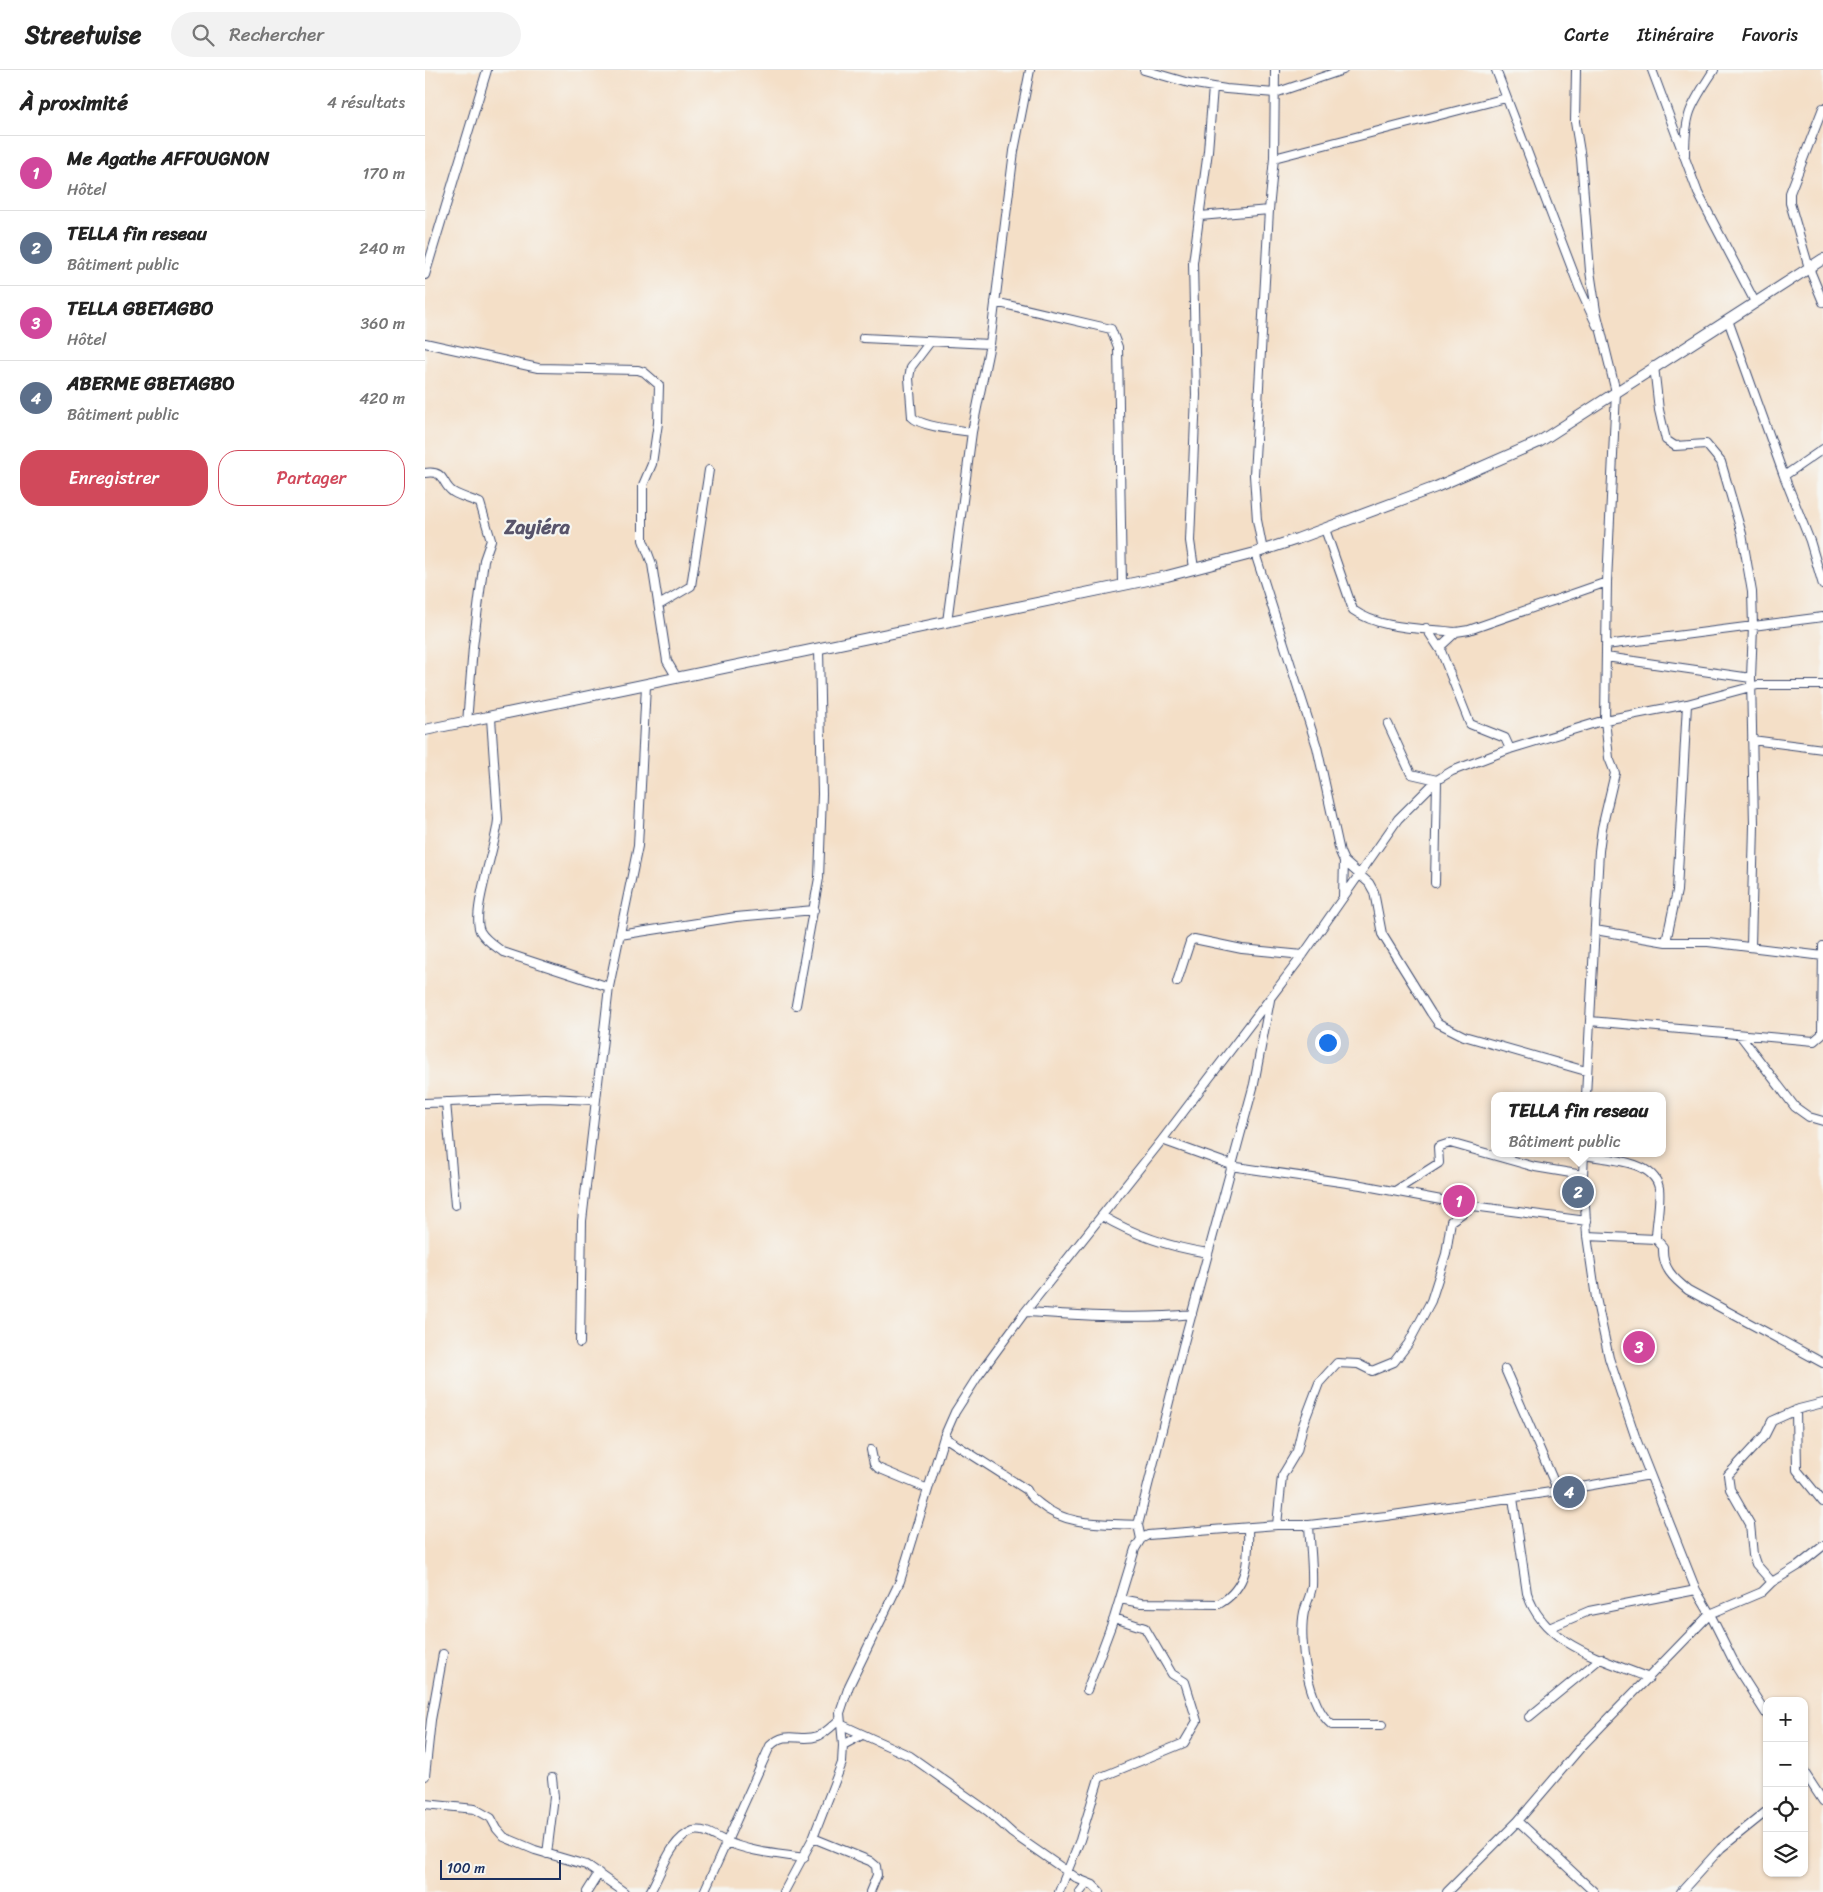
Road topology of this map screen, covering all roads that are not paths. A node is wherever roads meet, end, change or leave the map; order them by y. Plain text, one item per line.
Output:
1 (487, 70) edge
2 (1030, 70) edge
3 (1144, 70) edge
4 (1275, 70) edge
5 (1343, 70) edge
6 (1496, 70) edge
7 (1576, 70) edge
8 (1652, 70) edge
9 (1714, 70) edge
10 (1213, 87) junction
11 (1275, 93) junction
12 (1506, 98) junction
13 (1823, 108) edge
14 (1274, 158) junction
15 (1685, 159) junction
16 (1269, 210) junction
17 (1200, 216) junction
18 (1823, 258) edge
19 (1809, 268) junction
20 (425, 275) edge
21 (995, 302) junction
22 (1755, 302) junction
23 (1823, 302) edge
24 (1728, 320) junction
25 (1602, 334) junction
26 (863, 338) dead end
27 (930, 342) junction
28 (425, 343) edge
29 (990, 344) junction
30 (1654, 366) junction
31 (1616, 392) junction
32 (972, 432) junction
33 (1823, 448) edge
34 (709, 470) dead end
35 (425, 473) edge
36 (1784, 476) junction
37 (1325, 529) junction
38 (1259, 552) junction
39 (1195, 568) junction
40 (1607, 582) junction
41 (1122, 584) junction
42 (1823, 585) edge
43 (659, 605) junction
44 (1823, 617) edge
45 (947, 622) junction
46 (1753, 626) junction
47 (1426, 628) junction
48 (1456, 632) junction
49 (1606, 645) junction
50 (819, 649) junction
51 (1441, 651) junction
52 (1606, 658) junction
53 (677, 678) junction
54 (1751, 678) junction
55 (1823, 685) edge
56 (646, 686) junction
57 (1751, 687) junction
58 (1687, 704) junction
59 (491, 718) junction
60 (1605, 720) junction
61 (467, 723) junction
62 (1388, 724) dead end
63 (425, 730) edge
64 (1752, 740) junction
65 (1510, 749) junction
66 (1823, 749) edge
67 (1437, 780) junction
68 (1344, 861) junction
69 (1359, 874) junction
70 (1435, 882) dead end
71 (1343, 896) junction
72 (814, 910) junction
73 (1595, 930) junction
74 (620, 935) junction
75 (1666, 942) junction
76 (1751, 946) junction
77 (1823, 946) edge
78 (1303, 955) junction
79 (1823, 956) edge
80 (1177, 982) dead end
81 (609, 987) junction
82 (1270, 998) junction
83 (796, 1005) dead end
84 (1590, 1022) junction
85 (1740, 1035) junction
86 (1819, 1042) edge
87 (1586, 1071) junction
88 (1585, 1092) edge
89 (595, 1100) junction
90 (446, 1102) junction
91 (425, 1103) edge
92 (1823, 1121) edge
93 (1162, 1140) junction
94 (1491, 1152) edge
95 (1512, 1157) edge
96 (1584, 1157) edge
97 (1600, 1157) edge
98 (1231, 1165) junction
99 (1583, 1175) junction
100 (1395, 1191) junction
101 (455, 1205) dead end
102 (1473, 1206) junction
103 (1101, 1216) junction
104 (1587, 1221) junction
105 (1587, 1236) junction
106 (1655, 1239) junction
107 (1208, 1253) junction
108 (1025, 1312) junction
109 (1192, 1314) junction
110 (580, 1343) dead end
111 (1823, 1363) edge
112 (1505, 1369) dead end
113 (1823, 1403) edge
114 (1796, 1410) junction
115 (944, 1437) junction
116 (871, 1450) dead end
117 (1651, 1475) junction
118 (928, 1489) junction
119 (1558, 1491) junction
120 (1513, 1498) junction
121 (1823, 1502) edge
122 (1138, 1525) junction
123 (1277, 1525) junction
124 (1309, 1525) junction
125 (1248, 1528) junction
126 (1141, 1539) junction
127 (1823, 1546) edge
128 (1815, 1554) junction
129 (1823, 1557) edge
130 (1772, 1582) junction
131 (1695, 1590) junction
132 (1120, 1599) junction
133 (1710, 1614) junction
134 (1114, 1618) junction
135 (1549, 1628) junction
136 (443, 1654) dead end
137 (1601, 1658) junction
138 (1649, 1678) junction
139 (1087, 1690) dead end
140 (1763, 1709) edge
141 (1529, 1717) dead end
142 (840, 1721) junction
143 (1382, 1725) dead end
144 (862, 1735) junction
145 (843, 1745) junction
146 (425, 1776) edge
147 (552, 1778) dead end
148 (1808, 1785) edge
149 (1823, 1801) edge
150 (425, 1804) edge
151 (1763, 1814) edge
152 (1518, 1821) junction
153 (813, 1838) junction
154 (727, 1842) junction
155 (547, 1854) junction
156 (803, 1858) junction
157 (1068, 1872) junction
158 (599, 1874) junction
159 (1087, 1883) junction
160 (1457, 1883) junction
161 (587, 1892) edge
162 (624, 1892) edge
163 (650, 1892) edge
164 (704, 1892) edge
165 (784, 1892) edge
166 (870, 1892) edge
167 (1059, 1892) edge
168 (1080, 1892) edge
169 (1100, 1892) edge
170 (1447, 1892) edge
171 (1454, 1892) edge
172 (1595, 1892) edge
173 (1681, 1892) edge

1 - 20 street
2 - 21 street
3 - 10 street
4 - 11 street
5 - 11 street
6 - 12 street
7 - 25 street
8 - 15 street
9 - 15 street
10 - 11 street
10 - 17 street
11 - 14 street
12 - 14 street
12 - 25 street
13 - 19 street
14 - 16 street
15 - 22 street
16 - 17 street
16 - 38 street
17 - 39 street
18 - 19 main road
19 - 22 main road
19 - 23 street
21 - 29 street
21 - 41 street
22 - 24 main road
24 - 30 main road
24 - 36 street
25 - 31 street
26 - 27 street
27 - 29 street
27 - 32 street
28 - 43 street
29 - 32 street
30 - 31 main road
30 - 46 street
31 - 37 main road
31 - 40 street
32 - 45 street
33 - 36 street
34 - 43 street
35 - 61 street
36 - 42 street
37 - 38 main road
37 - 47 street
38 - 39 main road
38 - 68 street
39 - 41 main road
40 - 48 street
40 - 49 street
41 - 45 main road
43 - 53 street
44 - 46 street
45 - 50 main road
46 - 49 street
46 - 54 street
47 - 48 street
47 - 51 street
48 - 51 street
49 - 52 street
50 - 53 main road
50 - 72 street
51 - 65 street
52 - 54 street
52 - 60 street
53 - 56 main road
54 - 57 street
55 - 57 street
56 - 59 main road
56 - 74 street
57 - 58 street
57 - 64 street
58 - 60 street
58 - 75 street
59 - 61 main road
59 - 81 street
60 - 65 street
60 - 73 street
61 - 63 main road
62 - 67 street
64 - 66 street
64 - 76 street
65 - 67 street
67 - 69 street
67 - 70 street
68 - 69 street
68 - 71 street
69 - 71 street
69 - 87 street
71 - 78 street
72 - 74 street
72 - 83 street
73 - 75 street
73 - 84 street
74 - 81 street
75 - 76 street
76 - 79 street
77 - 79 street
78 - 80 street
78 - 82 street
79 - 86 street
81 - 89 street
82 - 93 street
82 - 98 street
84 - 85 street
84 - 87 street
85 - 86 street
85 - 92 street
87 - 88 street
89 - 90 street
89 - 110 street
90 - 91 street
90 - 101 street
93 - 98 street
93 - 103 street
94 - 100 street
95 - 99 street
96 - 99 street
97 - 106 street
98 - 100 street
98 - 107 street
99 - 104 street
100 - 102 street
102 - 104 street
102 - 123 street
103 - 107 street
103 - 108 street
104 - 105 street
105 - 106 street
105 - 117 street
106 - 111 street
107 - 109 street
108 - 109 street
108 - 115 street
109 - 122 street
112 - 119 street
113 - 114 street
114 - 121 street
114 - 130 street
115 - 118 street
115 - 122 street
116 - 118 street
117 - 119 street
117 - 131 street
118 - 142 street
119 - 120 street
120 - 124 street
120 - 135 street
122 - 126 street
123 - 124 street
123 - 125 street
124 - 143 street
125 - 126 street
125 - 132 street
126 - 132 street
127 - 128 street
128 - 129 street
128 - 130 street
130 - 133 street
131 - 133 street
131 - 135 street
132 - 134 street
133 - 138 street
133 - 140 street
134 - 139 street
134 - 157 street
135 - 137 street
136 - 146 street
137 - 138 street
137 - 141 street
138 - 152 street
142 - 144 street
142 - 145 street
142 - 154 street
144 - 145 street
144 - 157 street
145 - 153 street
147 - 155 street
148 - 149 street
150 - 155 street
151 - 173 street
152 - 160 street
152 - 172 street
153 - 156 street
153 - 166 street
154 - 156 street
154 - 163 street
154 - 164 street
155 - 158 street
156 - 165 street
157 - 159 street
157 - 167 street
158 - 161 street
158 - 162 street
159 - 168 street
159 - 169 street
160 - 170 street
160 - 171 street

